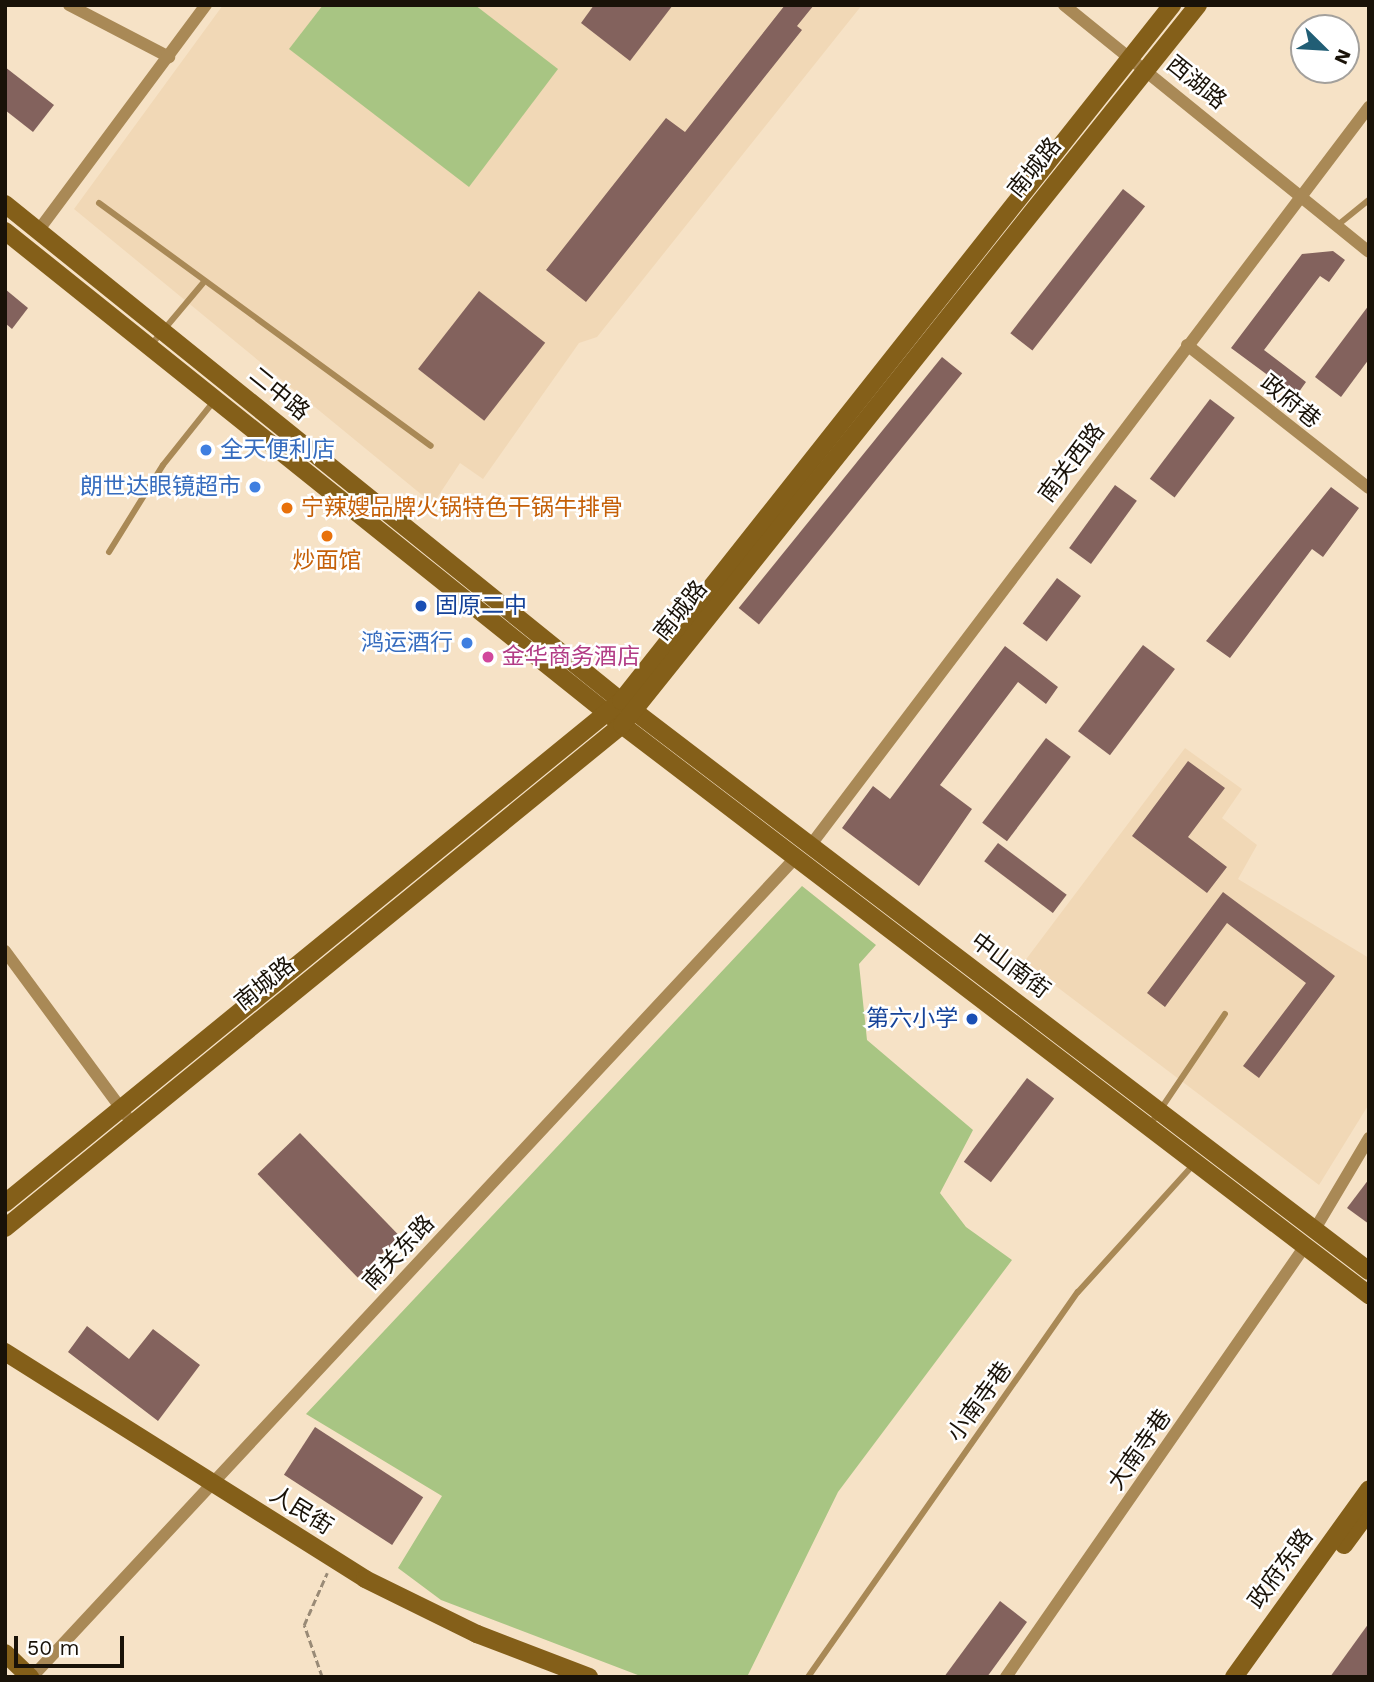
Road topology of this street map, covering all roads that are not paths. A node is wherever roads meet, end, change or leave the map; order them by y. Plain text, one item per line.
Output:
1 (69, 5) edge
2 (206, 5) edge
3 (1064, 5) edge
4 (1172, 5) edge
5 (1198, 5) edge
6 (169, 57) junction
7 (1129, 57) junction
8 (1145, 70) junction
9 (1369, 107) edge
10 (1301, 194) junction
11 (1369, 200) edge
12 (99, 203) dead end
13 (5, 204) edge
14 (1339, 224) junction
15 (5, 231) edge
16 (38, 231) junction
17 (1369, 252) edge
18 (203, 283) junction
19 (163, 331) junction
20 (1187, 345) junction
21 (150, 347) junction
22 (216, 399) junction
23 (431, 446) dead end
24 (1369, 488) edge
25 (109, 552) dead end
26 (621, 709) junction
27 (622, 725) junction
28 (810, 846) junction
29 (796, 858) junction
30 (5, 951) edge
31 (1225, 1014) dead end
32 (122, 1106) junction
33 (1155, 1118) junction
34 (131, 1124) junction
35 (1369, 1138) edge
36 (1197, 1161) junction
37 (5, 1203) edge
38 (5, 1228) edge
39 (1315, 1228) junction
40 (1305, 1246) junction
41 (1369, 1271) edge
42 (1369, 1294) edge
43 (5, 1352) edge
44 (213, 1484) junction
45 (1369, 1489) edge
46 (1369, 1511) edge
47 (5, 1653) edge
48 (31, 1677) edge
49 (589, 1677) edge
50 (808, 1677) edge
51 (1006, 1677) edge
52 (1234, 1677) edge
53 (1246, 1677) edge

1 - 6 street
2 - 6 street
3 - 7 street, 西湖路
4 - 7 main road, 南城路
5 - 8 main road, 南城路
6 - 16 street
7 - 8 street, 西湖路
7 - 26 main road, 南城路
8 - 10 street, 西湖路
8 - 26 main road, 南城路
9 - 10 street, 南关西路
10 - 14 street, 西湖路
10 - 20 street, 南关西路
11 - 14 lane
12 - 18 lane
13 - 16 main road, 二中路
14 - 17 street, 西湖路
15 - 21 main road, 二中路
16 - 19 main road, 二中路
18 - 19 lane
18 - 23 lane
19 - 21 lane
19 - 26 main road, 二中路
20 - 24 street, 政府巷
20 - 28 street, 南关西路
21 - 22 main road, 二中路
22 - 25 lane
22 - 26 main road, 二中路
26 - 27 main road, 南城路
26 - 28 main road, 中山南街
26 - 32 main road, 南城路
27 - 29 main road, 中山南街
27 - 34 main road, 南城路
28 - 33 main road, 中山南街
29 - 33 main road, 中山南街
29 - 44 street, 南关东路
30 - 32 street
31 - 33 lane
32 - 34 street
32 - 37 main road, 南城路
33 - 36 main road, 中山南街
33 - 39 main road, 中山南街
34 - 38 main road, 南城路
35 - 39 street
36 - 40 main road, 中山南街
36 - 50 lane, 小南寺巷
39 - 41 main road, 中山南街
40 - 42 main road, 中山南街
40 - 51 street, 大南寺巷
43 - 44 main road, 人民街
44 - 48 street, 南关东路
44 - 49 main road, 人民街
45 - 52 main road, 政府东路
46 - 53 main road, 政府东路
47 - 48 main road

